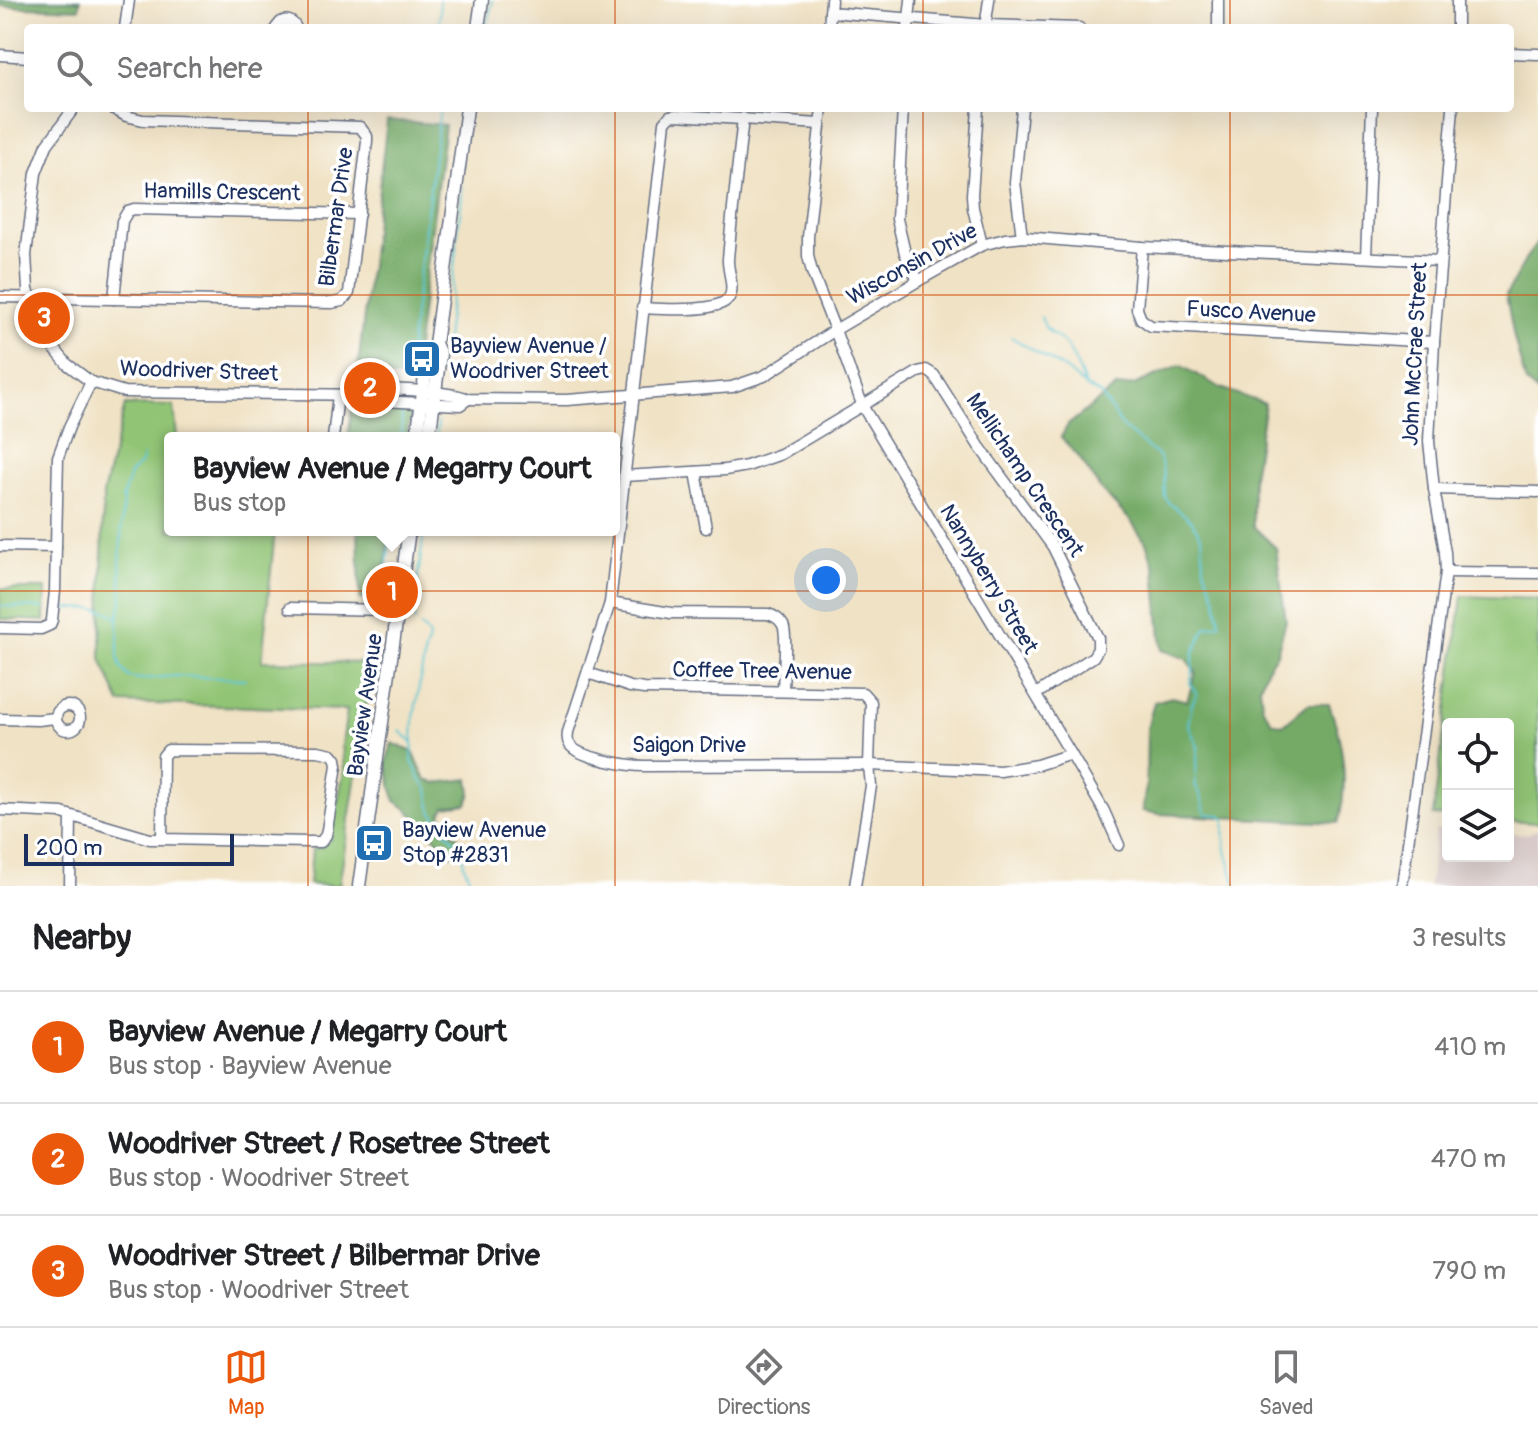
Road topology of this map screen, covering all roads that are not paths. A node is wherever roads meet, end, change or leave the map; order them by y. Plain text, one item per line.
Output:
1 (129, 0) edge
2 (482, 0) edge
3 (911, 0) edge
4 (989, 0) edge
5 (1218, 0) edge
6 (1457, 0) edge
7 (831, 6) edge
8 (126, 24) edge
9 (479, 24) edge
10 (909, 24) edge
11 (986, 24) edge
12 (1218, 24) edge
13 (1457, 24) edge
14 (1514, 53) edge
15 (1538, 54) edge
16 (0, 55) edge
17 (24, 57) edge
18 (71, 112) edge
19 (119, 112) edge
20 (466, 112) edge
21 (822, 112) edge
22 (903, 112) edge
23 (978, 112) edge
24 (1022, 112) edge
25 (1372, 112) edge
26 (1453, 112) edge
27 (743, 118) junction
28 (820, 124) junction
29 (359, 214) junction
30 (1022, 237) junction
31 (982, 245) junction
32 (1142, 247) junction
33 (1366, 257) junction
34 (1440, 261) junction
35 (918, 281) junction
36 (0, 297) edge
37 (30, 298) junction
38 (114, 299) junction
39 (642, 308) junction
40 (835, 330) junction
41 (1434, 342) junction
42 (91, 382) junction
43 (338, 395) junction
44 (633, 396) junction
45 (428, 397) junction
46 (863, 407) junction
47 (334, 432) edge
48 (419, 432) edge
49 (429, 432) edge
50 (696, 472) junction
51 (624, 476) junction
52 (1434, 489) junction
53 (1538, 492) edge
54 (620, 512) edge
55 (706, 528) dead end
56 (408, 536) edge
57 (617, 536) edge
58 (0, 546) edge
59 (56, 547) junction
60 (1446, 572) junction
61 (1538, 573) edge
62 (610, 603) junction
63 (290, 608) dead end
64 (398, 612) junction
65 (0, 628) edge
66 (588, 673) junction
67 (783, 690) junction
68 (1036, 694) junction
69 (55, 718) dead end
70 (0, 719) edge
71 (1071, 754) junction
72 (869, 765) junction
73 (0, 810) edge
74 (71, 816) junction
75 (162, 839) junction
76 (1119, 845) dead end
77 (70, 886) edge
78 (359, 886) edge
79 (855, 886) edge
80 (1402, 886) edge

1 - 8 street
2 - 9 main road
3 - 10 street
4 - 11 street
5 - 12 street
6 - 13 street
7 - 10 street
14 - 15 street
16 - 17 street
18 - 37 street, Woodriver Street
19 - 29 street, Bilbermar Drive
20 - 45 main road
21 - 28 street, Nannyberry Street
22 - 35 street
23 - 31 street
24 - 30 street
25 - 33 street
26 - 34 street, John McCrae Street
27 - 28 street, Saigon Drive
27 - 39 street, Saigon Drive
27 - 39 street
28 - 40 street, Nannyberry Street
29 - 38 street, Bilbermar Drive
29 - 38 street, Hamills Crescent
30 - 31 street, Wisconsin Drive
30 - 32 street, Wisconsin Drive
31 - 35 street, Wisconsin Drive
32 - 33 street, Wisconsin Drive
32 - 41 street, Fusco Avenue
33 - 34 street, Wisconsin Drive
34 - 41 street, John McCrae Street
35 - 40 street, Wisconsin Drive
36 - 37 street, Bilbermar Drive
37 - 38 street, Bilbermar Drive
37 - 42 street, Woodriver Street
39 - 44 street, Saigon Drive
40 - 44 street, Wisconsin Drive
40 - 46 street, Nannyberry Street
41 - 52 street, John McCrae Street
42 - 43 street, Woodriver Street
42 - 59 street
43 - 45 street, Woodriver Street
43 - 47 street
44 - 45 street, Wisconsin Drive
44 - 51 street, Saigon Drive
45 - 48 main road
45 - 49 main road
46 - 50 street
46 - 68 street, Nannyberry Street
46 - 68 street, Mellichamp Crescent
50 - 51 street
50 - 55 street
51 - 54 street, Saigon Drive
52 - 53 street
52 - 60 street, John McCrae Street
56 - 64 main road, Bayview Avenue
57 - 62 street, Saigon Drive
58 - 59 street
59 - 65 street
60 - 61 street
60 - 80 street, John McCrae Street
62 - 66 street, Saigon Drive
62 - 67 street
63 - 64 street
64 - 78 main road, Bayview Avenue
66 - 67 street, Coffee Tree Avenue
66 - 72 street, Saigon Drive
67 - 72 street, Coffee Tree Avenue
68 - 71 street, Nannyberry Street
69 - 70 street
71 - 72 street, Saigon Drive
71 - 76 street, Nannyberry Street
72 - 79 street, Coffee Tree Avenue
73 - 74 street
74 - 75 street
74 - 77 street
75 - 75 street

